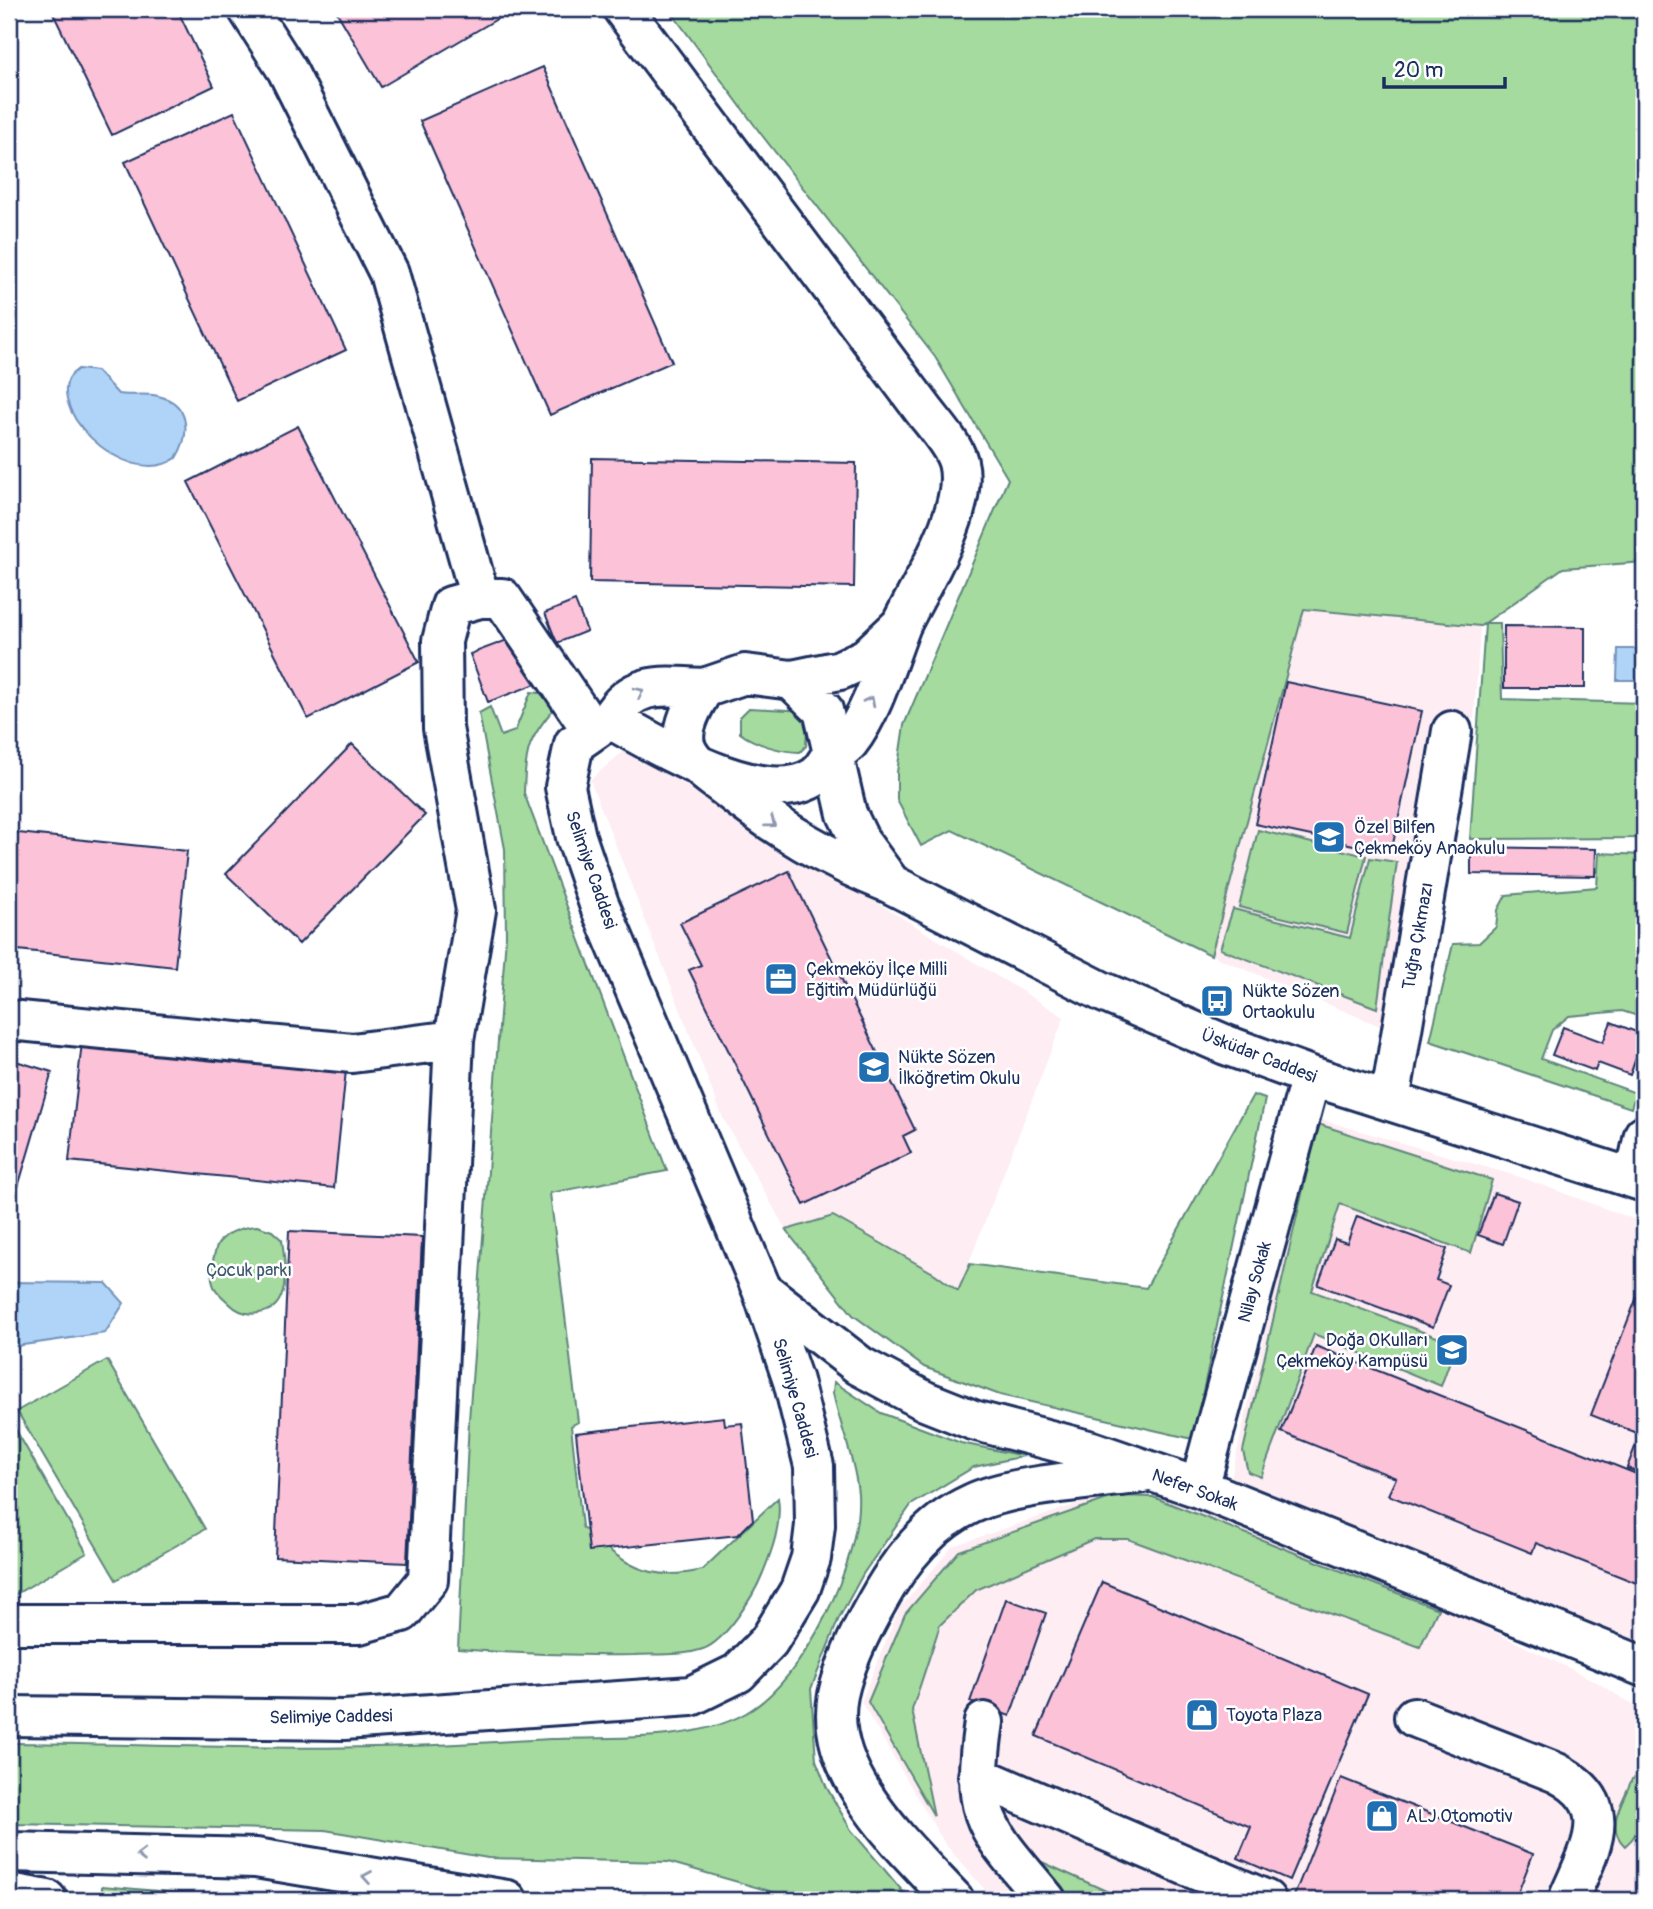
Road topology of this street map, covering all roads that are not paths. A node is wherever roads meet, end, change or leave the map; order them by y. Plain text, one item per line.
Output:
1 (248, 9) edge
2 (623, 9) edge
3 (480, 598) junction
4 (901, 625) junction
5 (792, 680) junction
6 (704, 688) junction
7 (600, 724) junction
8 (1452, 731) dead end
9 (831, 755) junction
10 (698, 766) junction
11 (891, 884) junction
12 (9, 1020) edge
13 (454, 1041) junction
14 (1311, 1076) junction
15 (1390, 1101) junction
16 (1644, 1135) edge
17 (1639, 1180) edge
18 (762, 1290) junction
19 (1148, 1472) junction
20 (1199, 1488) junction
21 (9, 1624) edge
22 (1644, 1667) edge
23 (9, 1716) edge
24 (1414, 1717) dead end
25 (984, 1722) dead end
26 (978, 1776) junction
27 (9, 1852) edge
28 (1223, 1892) edge
29 (9, 1893) edge
30 (47, 1900) edge
31 (507, 1900) edge
32 (954, 1900) edge
33 (1046, 1900) edge
34 (1266, 1900) edge
35 (1569, 1900) edge

1 - 3 street
2 - 4 street
3 - 7 street
3 - 13 street
4 - 5 street
9 -> 4 street
5 - 6 street
5 - 9 street
7 -> 6 street, Selimiye Caddesi
6 - 10 street
7 - 10 street
7 - 18 street, Selimiye Caddesi
8 - 15 street, Tuğra Çıkmazı
9 - 10 street
9 - 11 street
10 -> 11 street, Üsküdar Caddesi
11 - 14 street, Üsküdar Caddesi
12 - 13 street
13 - 21 street
14 - 15 street, Üsküdar Caddesi
14 - 20 street, Nilay Sokak
15 - 17 street, Üsküdar Caddesi
16 - 17 street
18 - 19 street, Nefer Sokak
18 - 23 street, Selimiye Caddesi
19 - 20 street, Nefer Sokak
19 - 32 street
20 - 22 street, Nefer Sokak
24 - 35 street
25 - 26 street
26 - 28 street
26 - 33 street
31 -> 27 street
28 - 34 street
29 - 30 street

